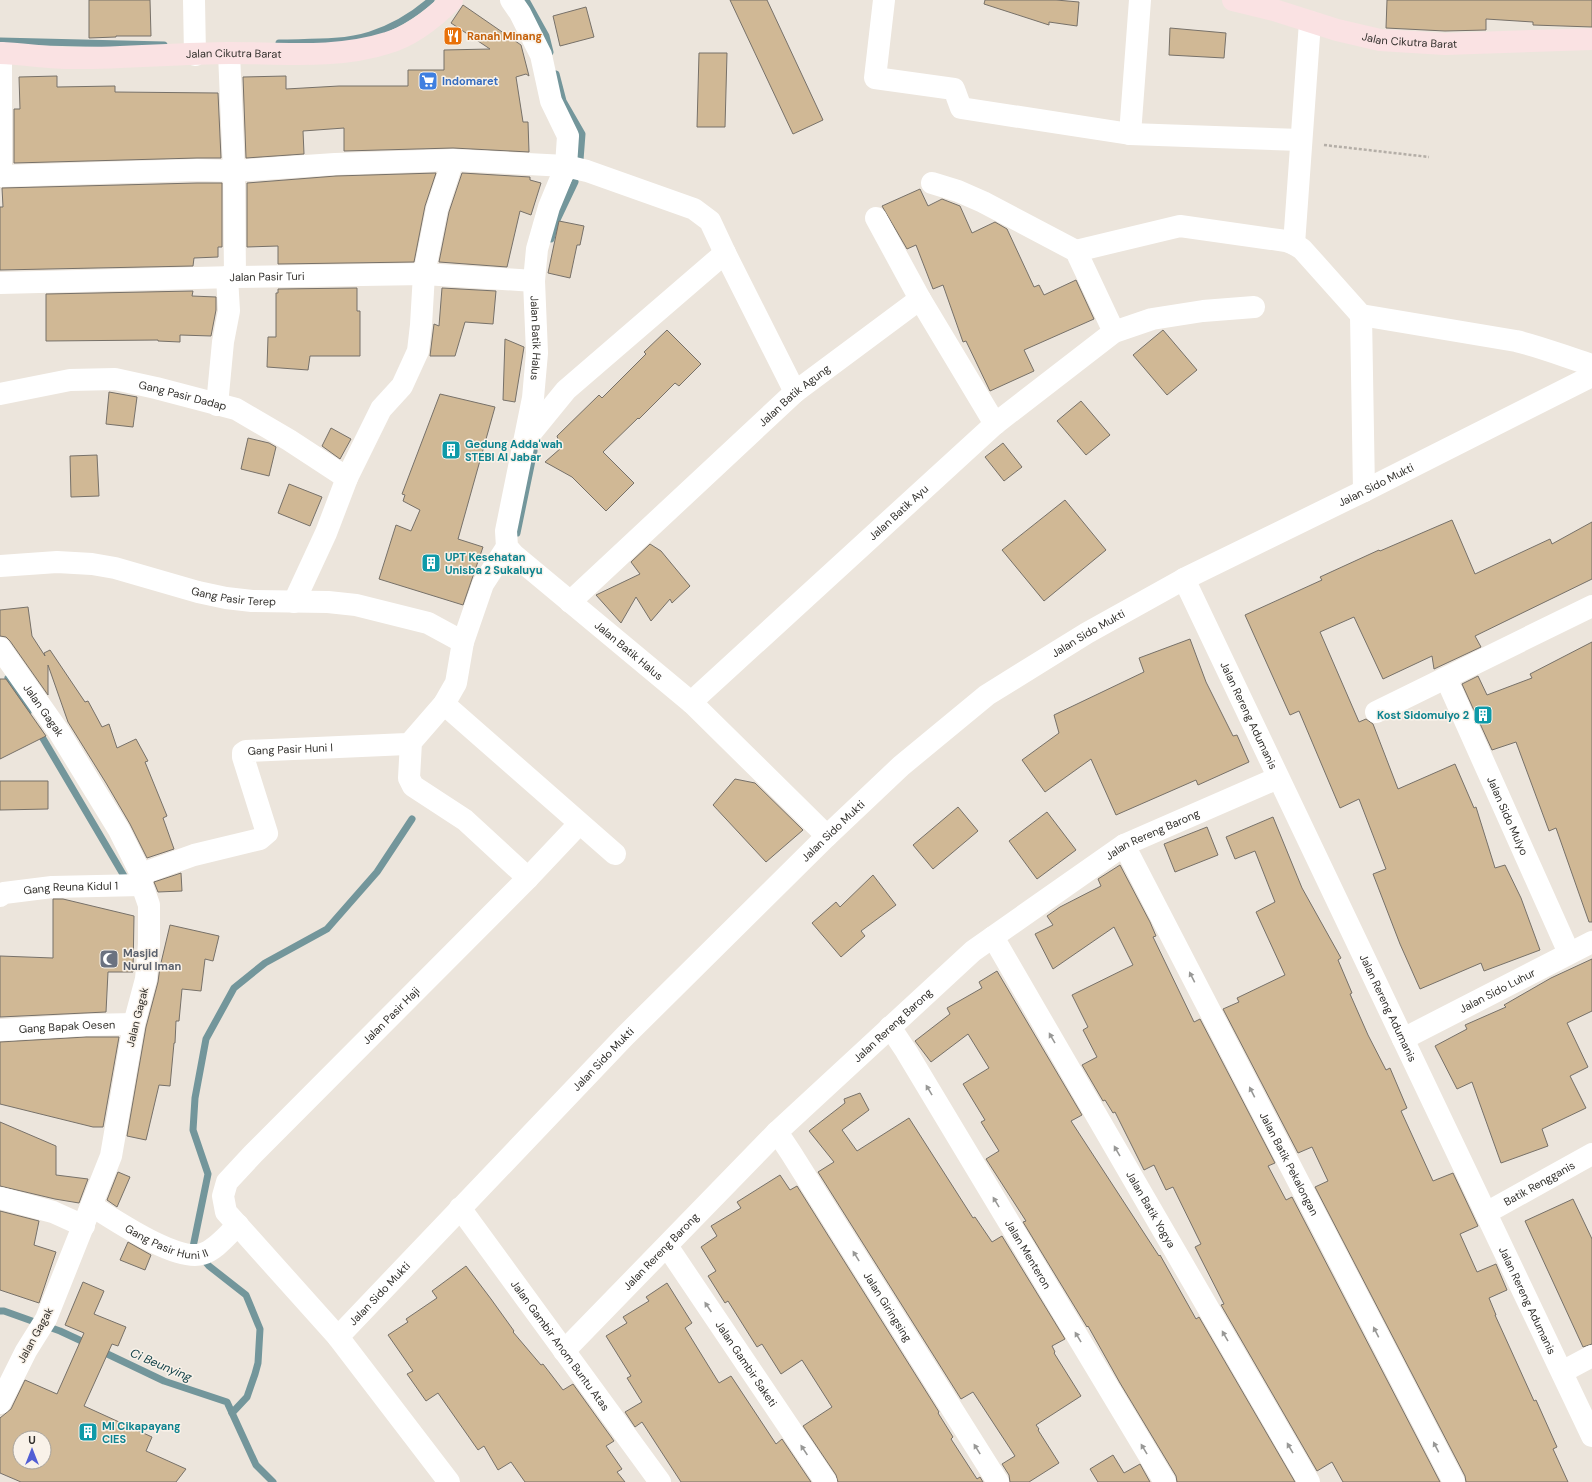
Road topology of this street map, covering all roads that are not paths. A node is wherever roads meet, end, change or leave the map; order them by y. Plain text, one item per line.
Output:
1 (194, 0) edge
2 (452, 0) edge
3 (511, 0) edge
4 (884, 0) edge
5 (1140, 0) edge
6 (1233, 0) edge
7 (1273, 5) edge
8 (1310, 22) junction
9 (1592, 39) edge
10 (1, 53) edge
11 (229, 53) junction
12 (195, 55) junction
13 (1130, 134) junction
14 (1301, 141) junction
15 (453, 160) junction
16 (566, 166) junction
17 (234, 171) junction
18 (0, 179) edge
19 (932, 183) dead end
20 (876, 218) dead end
21 (1294, 244) junction
22 (1076, 251) junction
23 (725, 253) junction
24 (424, 274) junction
25 (231, 277) junction
26 (534, 281) junction
27 (0, 283) edge
28 (920, 300) junction
29 (1254, 307) dead end
30 (1362, 315) junction
31 (1114, 332) junction
32 (1592, 365) edge
33 (1592, 376) edge
34 (795, 392) junction
35 (0, 394) edge
36 (217, 404) junction
37 (995, 424) junction
38 (523, 444) junction
39 (347, 478) junction
40 (1364, 491) junction
41 (507, 547) junction
42 (0, 566) edge
43 (1184, 579) junction
44 (294, 602) junction
45 (570, 602) junction
46 (1592, 606) edge
47 (463, 642) junction
48 (0, 648) edge
49 (1446, 678) junction
50 (692, 703) junction
51 (450, 709) junction
52 (1376, 712) dead end
53 (411, 742) junction
54 (1278, 778) junction
55 (580, 824) junction
56 (827, 836) junction
57 (1124, 845) junction
58 (616, 854) dead end
59 (528, 878) junction
60 (141, 880) junction
61 (0, 896) edge
62 (993, 937) junction
63 (1592, 942) edge
64 (1569, 953) junction
65 (134, 1024) junction
66 (890, 1027) junction
67 (0, 1030) edge
68 (1403, 1039) junction
69 (777, 1132) junction
70 (1592, 1154) edge
71 (0, 1198) edge
72 (92, 1206) junction
73 (460, 1208) junction
74 (1486, 1213) junction
75 (84, 1226) junction
76 (238, 1226) junction
77 (667, 1246) junction
78 (338, 1337) junction
79 (564, 1351) junction
80 (1592, 1356) edge
81 (1562, 1372) junction
82 (0, 1402) edge
83 (1592, 1436) edge
84 (449, 1482) edge
85 (660, 1482) edge
86 (826, 1482) edge
87 (998, 1482) edge
88 (1164, 1482) edge
89 (1310, 1482) edge
90 (1454, 1482) edge

1 - 12 street
2 - 11 main road, Jalan Cikutra Barat
3 - 16 street, Jalan Batik Halus
4 - 13 street
5 - 13 street
6 - 7 main road, Jalan Cikutra Barat
7 - 8 main road, Jalan Cikutra Barat
8 - 9 main road, Jalan Cikutra Barat
8 - 14 street
10 - 12 main road, Jalan Cikutra Barat
10 - 18 street
11 - 12 main road, Jalan Cikutra Barat
11 - 17 street
13 - 14 street
14 - 21 street
15 - 16 street
15 - 17 street
15 - 24 street
16 - 23 street
16 - 26 street, Jalan Batik Halus
17 - 18 street
17 - 25 street
19 - 22 street
20 - 28 street
21 - 22 street
21 - 30 street
22 - 31 street
23 - 34 street
23 - 38 street
24 - 25 street, Jalan Pasir Turi
24 - 26 street, Jalan Pasir Turi
24 - 39 street
25 - 27 street, Jalan Pasir Turi
25 - 36 street
26 - 38 street, Jalan Batik Halus
28 - 34 street, Jalan Batik Agung
28 - 37 street
29 - 31 street, Jalan Batik Ayu
30 - 32 street
30 - 40 street
31 - 37 street, Jalan Batik Ayu
33 - 40 street, Jalan Sido Mukti
34 - 45 street, Jalan Batik Agung
35 - 36 street, Gang Pasir Dadap
36 - 39 street, Gang Pasir Dadap
37 - 50 street, Jalan Batik Ayu
38 - 41 street, Jalan Batik Halus
39 - 44 street
40 - 43 street, Jalan Sido Mukti
41 - 45 street, Jalan Batik Halus
41 - 47 street
42 - 44 street, Gang Pasir Terep
43 - 54 street, Jalan Rereng Adumanis
43 - 56 street, Jalan Sido Mukti
44 - 47 street, Gang Pasir Terep
45 - 50 street, Jalan Batik Halus
46 - 49 street
47 - 51 street
48 - 60 street, Jalan Gagak
49 - 52 street
49 - 64 street, Jalan Sido Mulyo
50 - 56 street, Jalan Batik Halus
51 - 53 street
51 - 55 street
53 - 59 street
53 - 60 street, Gang Pasir Huni I
54 - 57 street, Jalan Rereng Barong
54 - 68 street, Jalan Rereng Adumanis
55 - 58 street
55 - 59 street, Jalan Pasir Haji
56 - 73 street, Jalan Sido Mukti
57 - 62 street, Jalan Rereng Barong
90 -> 57 street, Jalan Batik Pekalongan
59 - 76 street, Jalan Pasir Haji
60 - 61 street, Gang Reuna Kidul 1
60 - 65 street, Jalan Gagak
62 - 66 street, Jalan Rereng Barong
89 -> 62 street, Jalan Batik Yogya
63 - 64 street, Jalan Sido Luhur
64 - 68 street, Jalan Sido Luhur
65 - 67 street, Gang Bapak Oesen
65 - 72 street, Jalan Gagak
66 - 69 street, Jalan Rereng Barong
88 -> 66 street, Jalan Menteron
68 - 74 street, Jalan Rereng Adumanis
69 - 77 street, Jalan Rereng Barong
87 -> 69 street, Jalan Giringsing
70 - 74 street, Batik Rengganis
71 - 75 street
72 - 75 street, Jalan Gagak
72 - 76 street, Gang Pasir Huni II
73 - 78 street, Jalan Sido Mukti
73 - 79 street, Jalan Gambir Anom Buntu Atas
74 - 81 street, Jalan Rereng Adumanis
75 - 82 street, Jalan Gagak
76 - 78 street, Jalan Pasir Haji
77 - 79 street, Jalan Rereng Barong
86 -> 77 street, Jalan Gambir Saketi
78 - 84 street
79 - 85 street, Jalan Gambir Anom Buntu Atas
80 - 81 street
81 - 83 street, Jalan Rereng Adumanis

